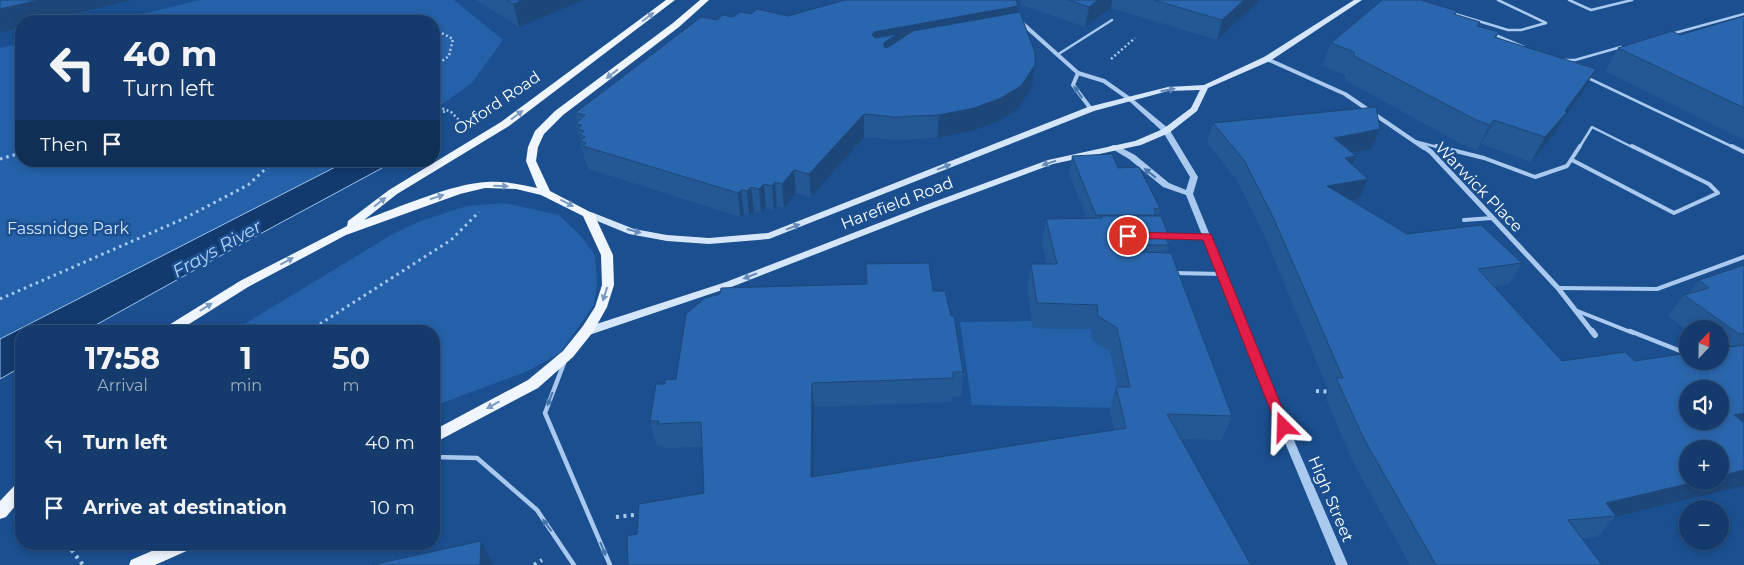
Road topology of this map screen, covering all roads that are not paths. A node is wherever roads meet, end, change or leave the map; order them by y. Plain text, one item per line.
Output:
1 (671, 0) edge
2 (705, 0) edge
3 (1359, 0) edge
4 (1498, 0) edge
5 (1569, 0) edge
6 (1632, 0) edge
7 (1443, 11) edge
8 (1744, 14) edge
9 (1014, 17) edge
10 (1112, 20) dead end
11 (1027, 28) junction
12 (1018, 30) edge
13 (1485, 31) edge
14 (1669, 34) edge
15 (1622, 47) edge
16 (1526, 48) edge
17 (1057, 55) junction
18 (1267, 59) junction
19 (1560, 59) edge
20 (1078, 73) junction
21 (1578, 74) edge
22 (1205, 87) junction
23 (1132, 100) junction
24 (1092, 109) junction
25 (1166, 131) junction
26 (1414, 141) junction
27 (1113, 147) junction
28 (1744, 152) edge
29 (1572, 160) junction
30 (440, 163) edge
31 (434, 167) edge
32 (545, 193) junction
33 (1189, 194) junction
34 (588, 214) junction
35 (1492, 218) junction
36 (1464, 220) dead end
37 (342, 232) junction
38 (1157, 236) edge
39 (1207, 236) junction
40 (1744, 257) edge
41 (1164, 273) edge
42 (1222, 274) junction
43 (1558, 288) junction
44 (1575, 310) junction
45 (179, 325) edge
46 (585, 332) junction
47 (1595, 335) dead end
48 (1679, 350) edge
49 (568, 354) junction
50 (440, 434) edge
51 (440, 457) edge
52 (15, 496) edge
53 (0, 512) edge
54 (171, 550) edge
55 (137, 565) edge
56 (574, 565) edge
57 (610, 565) edge
58 (1342, 565) edge

30 -> 1 main road, Oxford Road
2 -> 32 main road
3 - 18 main road, Harefield Road
4 - 7 lane
5 - 6 lane
8 - 14 lane
9 - 11 street
10 - 17 lane
11 - 12 lane
11 - 17 street
13 - 16 lane
15 - 19 lane
17 - 20 street
18 - 22 main road, Harefield Road
18 - 26 street, Warwick Place
20 - 23 street
24 -> 20 street
21 - 28 lane
23 -> 22 main road, Harefield Road
22 - 25 main road, Harefield Road
23 - 24 main road, Harefield Road
23 - 25 street, High Street
34 -> 24 main road, Harefield Road
25 - 27 main road, Harefield Road
25 - 33 street, High Street
26 - 29 lane
26 - 35 street, Warwick Place
33 -> 27 street
27 -> 46 main road, Harefield Road
29 - 29 lane
37 -> 31 main road, Oxford Road
32 -> 34 main road
37 -> 32 main road
33 - 39 street, High Street
34 -> 46 main road
35 - 36 lane
35 - 43 street, Warwick Place
45 -> 37 main road
38 - 39 lane
39 - 42 street, High Street
40 - 43 lane
41 - 42 lane
42 - 58 street, High Street
43 - 44 street, Warwick Place
44 - 47 street, Warwick Place
44 - 48 lane
46 - 49 main road
49 -> 50 main road
49 -> 57 lane
56 -> 51 lane
52 - 53 main road
54 - 55 main road

